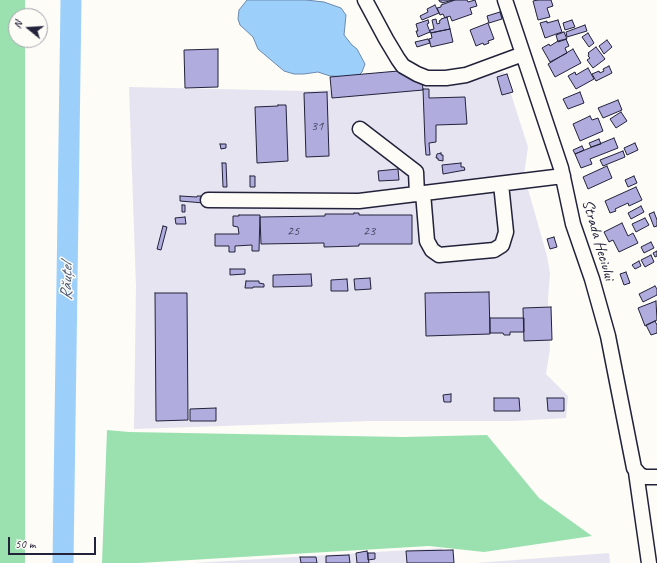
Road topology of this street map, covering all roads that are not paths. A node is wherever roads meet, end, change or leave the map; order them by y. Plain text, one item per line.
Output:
1 (365, 0) edge
2 (505, 0) edge
3 (523, 54) junction
4 (360, 129) dead end
5 (563, 176) junction
6 (501, 184) junction
7 (420, 194) junction
8 (208, 200) dead end
9 (636, 472) junction
10 (657, 477) edge
11 (650, 563) edge

1 - 3 street
2 - 3 street, Strada Heciului
3 - 5 street, Strada Heciului
4 - 7 street
5 - 6 street
5 - 9 street, Strada Heciului
6 - 7 street
6 - 7 street
7 - 8 street
9 - 10 street
9 - 11 street, Strada Heciului

